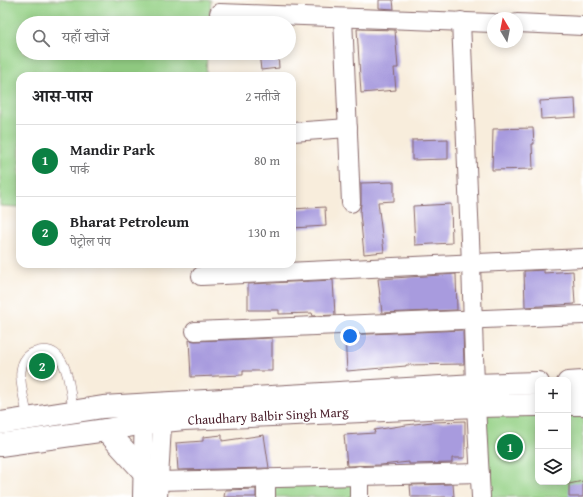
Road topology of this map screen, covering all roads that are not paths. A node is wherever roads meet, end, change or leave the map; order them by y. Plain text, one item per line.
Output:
1 (219, 13) dead end
2 (293, 16) edge
3 (296, 16) edge
4 (343, 18) junction
5 (461, 21) junction
6 (487, 23) edge
7 (523, 23) edge
8 (583, 26) edge
9 (348, 128) junction
10 (296, 132) edge
11 (351, 203) dead end
12 (583, 258) edge
13 (471, 264) junction
14 (260, 269) edge
15 (201, 276) dead end
16 (583, 315) edge
17 (473, 320) junction
18 (195, 330) dead end
19 (571, 382) edge
20 (583, 382) edge
21 (535, 385) edge
22 (475, 396) junction
23 (571, 404) edge
24 (583, 404) edge
25 (535, 405) edge
26 (73, 412) junction
27 (153, 413) junction
28 (28, 419) junction
29 (0, 423) edge
30 (106, 430) junction
31 (0, 445) edge
32 (480, 472) junction
33 (359, 476) junction
34 (266, 478) junction
35 (153, 483) edge
36 (142, 497) edge
37 (266, 497) edge
38 (359, 497) edge
39 (481, 497) edge

1 - 2 street
3 - 4 street
4 - 5 street
4 - 9 street
5 - 6 street
5 - 13 street
7 - 8 street
9 - 10 street
9 - 11 street
12 - 13 street
13 - 14 street
13 - 17 street
14 - 15 street
16 - 17 street
17 - 18 street
17 - 22 street
19 - 20 street
21 - 22 street, Chaudhary Balbir Singh Marg
22 - 25 street, Chaudhary Balbir Singh Marg
22 - 27 street, Chaudhary Balbir Singh Marg
22 - 32 street
23 - 24 street
26 - 27 street, Chaudhary Balbir Singh Marg
26 - 28 street, Chaudhary Balbir Singh Marg
26 - 28 lane
27 - 30 street, Chaudhary Balbir Singh Marg
27 - 35 street
28 - 29 street, Chaudhary Balbir Singh Marg
30 - 31 street, Chaudhary Balbir Singh Marg
30 - 35 street
32 - 33 street
32 - 39 street
33 - 34 street
33 - 38 street
34 - 35 street
34 - 37 street
35 - 36 street

